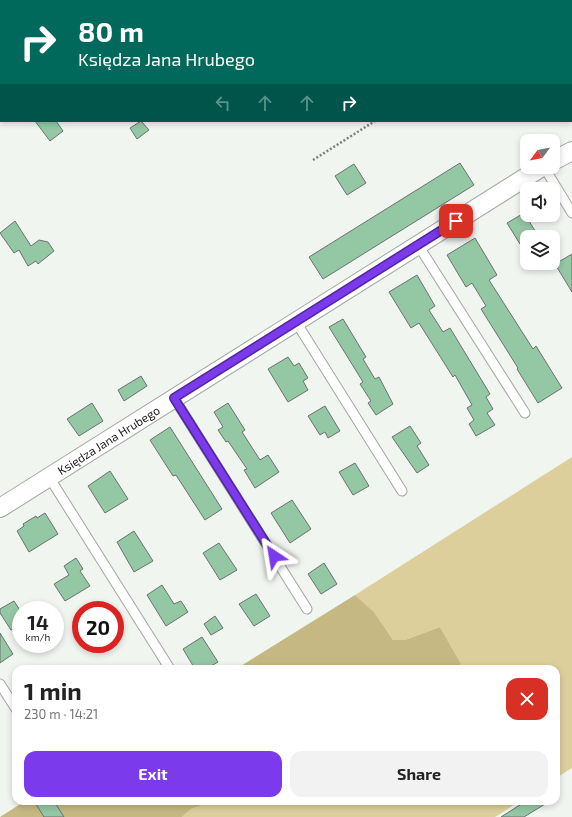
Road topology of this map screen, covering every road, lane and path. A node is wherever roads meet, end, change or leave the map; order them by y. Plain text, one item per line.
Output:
1 (373, 122) edge
2 (572, 151) edge
3 (560, 157) edge
4 (313, 160) dead end
5 (532, 174) edge
6 (547, 174) edge
7 (572, 213) edge
8 (418, 245) junction
9 (296, 322) junction
10 (174, 398) junction
11 (525, 413) dead end
12 (49, 477) junction
13 (402, 491) dead end
14 (0, 508) edge
15 (307, 609) dead end
16 (167, 665) edge
17 (0, 684) edge
18 (12, 703) edge

1 - 4 path
2 - 3 street
5 - 8 street, Księdza Jana Hrubego
6 - 7 lane
8 - 9 street, Księdza Jana Hrubego
8 - 11 lane
9 - 10 street, Księdza Jana Hrubego
9 - 13 lane
10 - 12 street, Księdza Jana Hrubego
10 - 15 lane
12 - 14 street, Księdza Jana Hrubego
12 - 16 lane
17 - 18 lane

